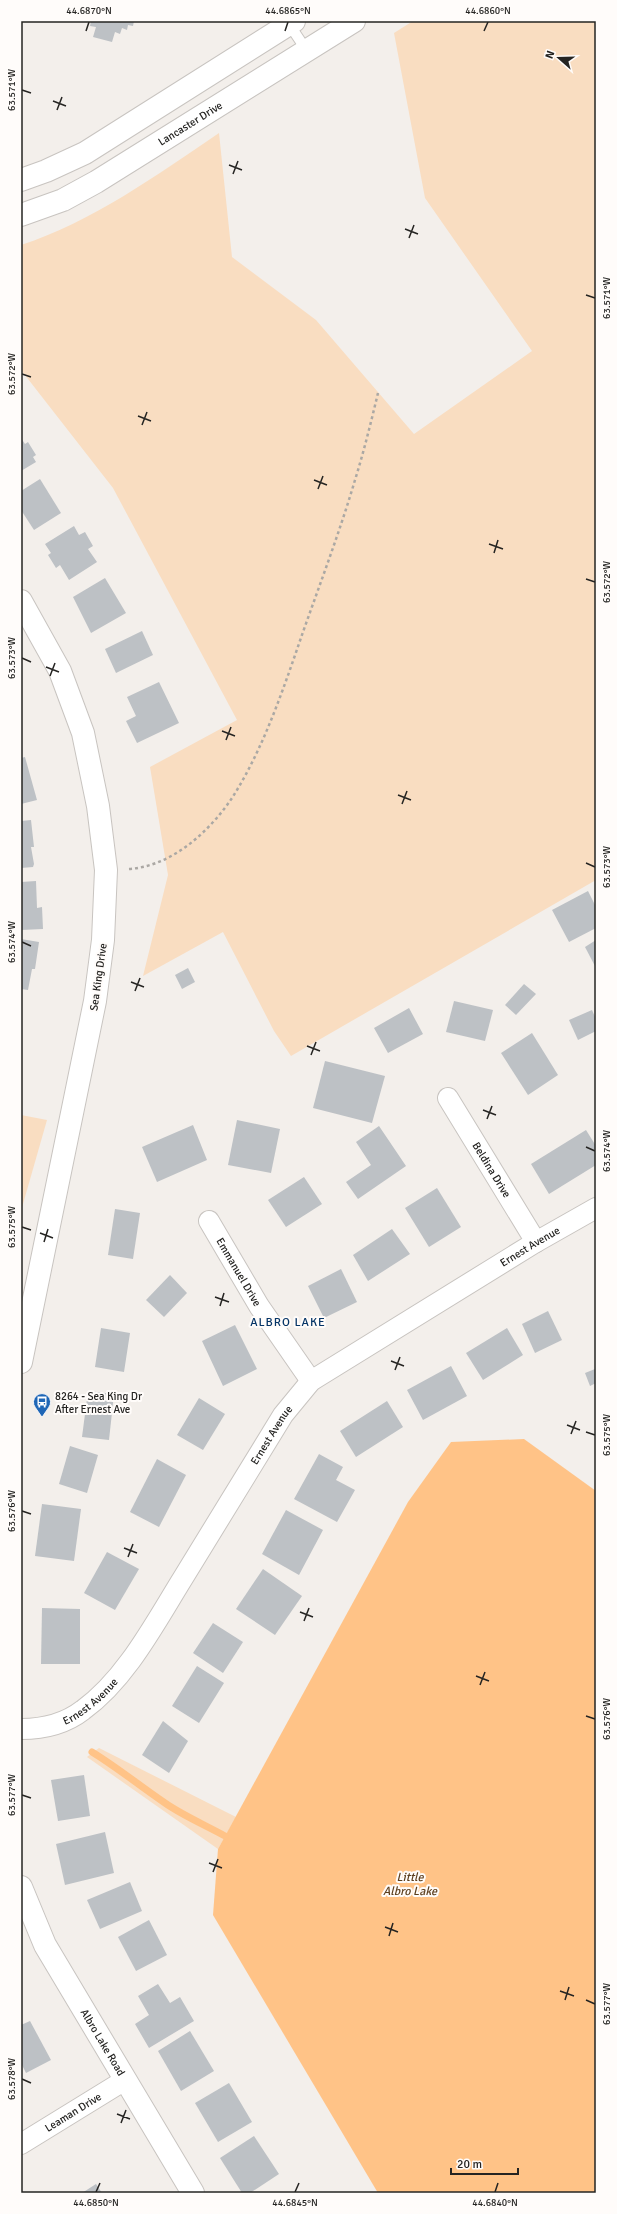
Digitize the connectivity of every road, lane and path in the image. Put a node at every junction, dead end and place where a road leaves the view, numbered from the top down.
1 (354, 21) edge
2 (292, 22) edge
3 (307, 51) junction
4 (21, 180) edge
5 (21, 215) edge
6 (378, 393) dead end
7 (21, 601) edge
8 (106, 870) junction
9 (448, 1098) dead end
10 (596, 1208) edge
11 (210, 1221) dead end
12 (536, 1242) junction
13 (21, 1362) edge
14 (312, 1381) junction
15 (21, 1729) edge
16 (21, 1887) edge
17 (125, 2080) junction
18 (21, 2144) edge
19 (193, 2193) edge

1 - 3 street, Lancaster Drive
2 - 3 lane
2 - 4 street
3 - 5 street, Lancaster Drive
6 - 8 path
7 - 8 street, Sea King Drive
8 - 13 street, Sea King Drive
9 - 12 street, Beldina Drive
10 - 12 street, Ernest Avenue
11 - 14 street, Emmanuel Drive
12 - 14 street, Ernest Avenue
14 - 15 street, Ernest Avenue
16 - 17 street, Albro Lake Road
17 - 18 street, Leaman Drive
17 - 19 street, Albro Lake Road

